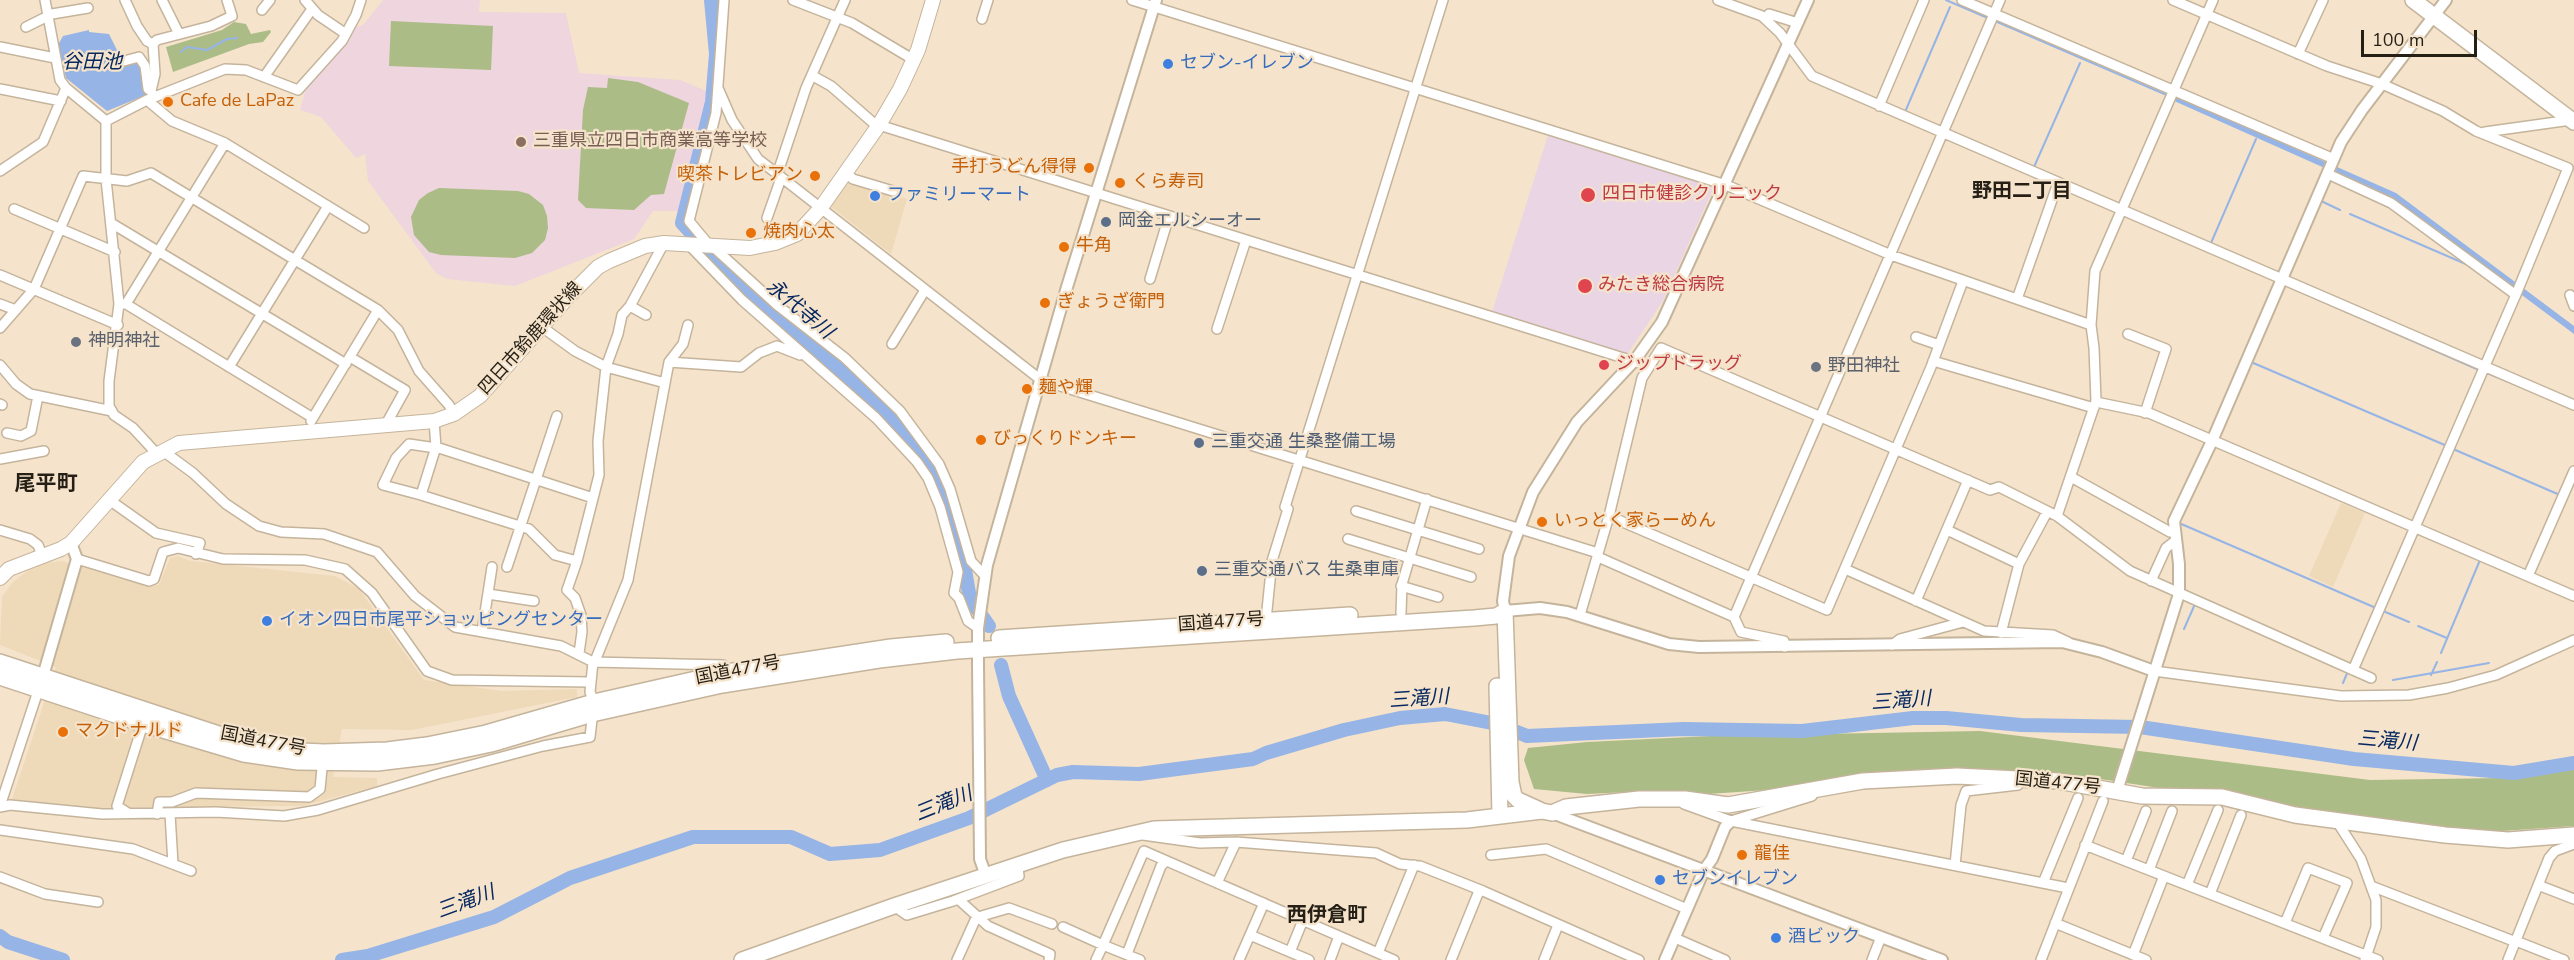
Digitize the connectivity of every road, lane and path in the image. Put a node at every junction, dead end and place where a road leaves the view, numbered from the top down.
1 (45, 0) edge
2 (125, 0) edge
3 (162, 0) edge
4 (227, 0) edge
5 (270, 0) edge
6 (305, 0) edge
7 (361, 0) edge
8 (724, 0) edge
9 (793, 0) edge
10 (844, 0) edge
11 (933, 0) edge
12 (988, 0) edge
13 (1132, 0) edge
14 (1443, 0) edge
15 (1718, 0) edge
16 (1808, 0) edge
17 (1924, 0) edge
18 (1962, 0) edge
19 (2000, 0) edge
20 (2173, 0) edge
21 (2213, 0) edge
22 (2323, 0) edge
23 (2413, 0) edge
24 (2446, 0) edge
25 (808, 3) edge
26 (1155, 3) edge
27 (88, 8) dead end
28 (312, 9) junction
29 (262, 10) dead end
30 (1994, 14) junction
31 (837, 15) junction
32 (2207, 15) junction
33 (48, 16) junction
34 (2434, 16) junction
35 (982, 19) dead end
36 (1765, 19) junction
37 (1798, 23) junction
38 (26, 27) dead end
39 (178, 34) junction
40 (346, 34) junction
41 (153, 44) junction
42 (1789, 44) junction
43 (0, 47) edge
44 (2298, 54) junction
45 (55, 58) junction
46 (914, 60) junction
47 (124, 61) dead end
48 (813, 76) junction
49 (264, 77) junction
50 (2382, 84) junction
51 (66, 88) junction
52 (718, 88) junction
53 (1416, 88) junction
54 (0, 89) edge
55 (2172, 95) junction
56 (151, 96) junction
57 (61, 101) junction
58 (1879, 106) junction
59 (106, 121) junction
60 (2573, 121) edge
61 (876, 125) junction
62 (2483, 133) junction
63 (1943, 134) junction
64 (225, 143) junction
65 (2331, 166) junction
66 (0, 171) edge
67 (846, 172) junction
68 (779, 176) junction
69 (106, 179) junction
70 (2058, 183) junction
71 (1726, 185) junction
72 (893, 191) dead end
73 (1096, 194) junction
74 (191, 197) junction
75 (328, 206) junction
76 (14, 209) dead end
77 (820, 209) junction
78 (2122, 210) junction
79 (1169, 216) junction
80 (767, 218) dead end
81 (111, 223) junction
82 (364, 228) dead end
83 (60, 229) junction
84 (1246, 240) junction
85 (664, 243) junction
86 (701, 244) junction
87 (159, 251) junction
88 (115, 252) junction
89 (1891, 255) junction
90 (294, 259) junction
91 (1358, 274) junction
92 (0, 275) edge
93 (1150, 279) dead end
94 (2282, 279) junction
95 (1964, 281) junction
96 (34, 289) junction
97 (925, 290) junction
98 (2518, 290) junction
99 (2570, 295) dead end
100 (2017, 299) junction
101 (0, 304) edge
102 (123, 304) junction
103 (630, 306) junction
104 (2574, 306) edge
105 (16, 310) junction
106 (378, 310) junction
107 (262, 314) junction
108 (646, 315) dead end
109 (118, 325) junction
110 (688, 325) dead end
111 (2091, 325) junction
112 (542, 327) junction
113 (0, 328) edge
114 (1217, 329) dead end
115 (2128, 334) dead end
116 (1916, 337) dead end
117 (891, 344) dead end
118 (1939, 345) junction
119 (808, 358) junction
120 (348, 360) junction
121 (1635, 360) junction
122 (1933, 361) junction
123 (669, 362) junction
124 (0, 365) edge
125 (1648, 366) junction
126 (2485, 366) junction
127 (229, 367) junction
128 (606, 367) junction
129 (1041, 380) junction
130 (665, 383) junction
131 (38, 396) junction
132 (2095, 405) junction
133 (2574, 405) edge
134 (112, 411) junction
135 (2145, 413) junction
136 (454, 414) junction
137 (557, 416) dead end
138 (1821, 417) junction
139 (313, 418) junction
140 (435, 421) junction
141 (385, 426) junction
142 (305, 432) junction
143 (7, 433) dead end
144 (2212, 441) junction
145 (436, 448) junction
146 (1896, 448) junction
147 (44, 451) dead end
148 (160, 452) junction
149 (0, 459) edge
150 (1300, 461) junction
151 (2574, 471) edge
152 (2071, 477) junction
153 (536, 480) junction
154 (1968, 480) junction
155 (421, 495) junction
156 (593, 498) junction
157 (108, 499) junction
158 (1427, 499) junction
159 (1356, 511) dead end
160 (2047, 512) junction
161 (1609, 516) junction
162 (2057, 516) junction
163 (522, 527) junction
164 (1518, 528) junction
165 (2415, 528) junction
166 (0, 530) edge
167 (1418, 530) junction
168 (1947, 530) junction
169 (2175, 536) junction
170 (1348, 539) dead end
171 (71, 543) junction
172 (1479, 549) dead end
173 (196, 554) junction
174 (42, 555) junction
175 (1598, 555) junction
176 (1409, 558) junction
177 (77, 559) junction
178 (577, 561) junction
179 (2019, 564) junction
180 (492, 567) dead end
181 (507, 567) dead end
182 (1845, 569) junction
183 (985, 576) junction
184 (2528, 576) junction
185 (1471, 577) dead end
186 (1752, 577) junction
187 (0, 578) edge
188 (2151, 581) junction
189 (1401, 586) junction
190 (488, 594) junction
191 (2179, 594) junction
192 (2574, 596) edge
193 (1438, 597) dead end
194 (1916, 601) junction
195 (534, 602) dead end
196 (1500, 609) junction
197 (1401, 613) junction
198 (1580, 615) junction
199 (1734, 617) junction
200 (1266, 620) junction
201 (1963, 622) junction
202 (1355, 625) junction
203 (482, 632) junction
204 (2001, 633) junction
205 (2574, 640) edge
206 (978, 641) junction
207 (1501, 643) junction
208 (2072, 644) junction
209 (1892, 645) junction
210 (1785, 647) junction
211 (579, 653) junction
212 (594, 661) junction
213 (0, 662) edge
214 (2353, 669) junction
215 (727, 672) junction
216 (2152, 676) junction
217 (0, 677) edge
218 (2370, 678) dead end
219 (41, 682) junction
220 (590, 682) junction
221 (593, 708) junction
222 (143, 724) junction
223 (323, 758) junction
224 (2028, 780) junction
225 (1863, 781) junction
226 (2118, 787) junction
227 (2078, 798) dead end
228 (1670, 799) junction
229 (2103, 801) dead end
230 (0, 807) edge
231 (1541, 810) junction
232 (2218, 810) dead end
233 (1500, 811) junction
234 (2146, 811) dead end
235 (2172, 811) dead end
236 (128, 813) junction
237 (157, 814) junction
238 (170, 814) junction
239 (2241, 815) dead end
240 (2336, 820) junction
241 (1731, 821) junction
242 (0, 830) edge
243 (1135, 832) junction
244 (2574, 835) edge
245 (1236, 842) junction
246 (2574, 844) edge
247 (2085, 845) junction
248 (1491, 855) dead end
249 (1166, 861) junction
250 (2126, 861) junction
251 (172, 864) junction
252 (1414, 865) junction
253 (1955, 865) junction
254 (1018, 867) junction
255 (1704, 870) junction
256 (2149, 870) junction
257 (191, 871) dead end
258 (986, 876) junction
259 (2164, 876) junction
260 (0, 877) edge
261 (1218, 883) junction
262 (2043, 884) junction
263 (2187, 885) junction
264 (2538, 885) junction
265 (2372, 886) junction
266 (2068, 888) junction
267 (1479, 891) junction
268 (2210, 894) junction
269 (958, 899) junction
270 (2574, 899) edge
271 (98, 902) dead end
272 (1264, 903) junction
273 (894, 906) junction
274 (1687, 909) junction
275 (976, 918) junction
276 (1303, 920) junction
277 (2055, 923) junction
278 (2285, 923) junction
279 (1052, 924) dead end
280 (1558, 925) junction
281 (1063, 927) dead end
282 (1250, 935) junction
283 (1339, 936) junction
284 (1881, 937) junction
285 (1675, 938) junction
286 (2323, 938) junction
287 (2516, 942) junction
288 (1103, 945) junction
289 (1290, 952) junction
290 (1126, 954) junction
291 (2133, 955) junction
292 (1378, 956) edge
293 (2366, 958) edge
294 (742, 960) edge
295 (957, 960) edge
296 (1049, 960) edge
297 (1096, 960) edge
298 (1140, 960) edge
299 (1239, 960) edge
300 (1309, 960) edge
301 (1330, 960) edge
302 (1395, 960) edge
303 (1451, 960) edge
304 (1544, 960) edge
305 (1639, 960) edge
306 (1665, 960) edge
307 (1725, 960) edge
308 (1872, 960) edge
309 (1942, 960) edge
310 (2041, 960) edge
311 (2146, 960) edge
312 (2378, 960) edge
313 (2508, 960) edge
314 (2564, 960) edge

1 - 33 street
2 - 41 street
3 - 39 street
4 - 39 street
5 - 29 street
6 - 28 street
7 - 40 street
8 - 52 street
9 - 25 street
10 - 31 street
11 - 46 main road, 四日市鈴鹿環状線
12 - 35 street
13 - 26 street
14 - 53 street
15 - 36 street
16 - 37 street
17 - 58 street
18 - 30 street
19 - 30 street
20 - 32 street
21 - 32 street
22 - 44 street
23 - 34 highway
24 - 34 street
25 - 31 street
26 - 53 street
26 - 73 street
27 - 33 street
28 - 40 street
28 - 49 street
30 - 55 street
30 - 63 street
31 - 46 street
31 - 48 street
32 - 44 street
32 - 55 street
33 - 38 street
33 - 45 street
34 - 50 street
34 - 60 highway
36 - 37 street
36 - 42 street
37 - 42 street
39 - 41 street
40 - 49 street
41 - 56 street
42 - 58 street
42 - 71 street
43 - 45 street
44 - 50 street
45 - 51 street
46 - 61 main road, 四日市鈴鹿環状線
47 - 56 street
48 - 61 street
48 - 68 street
49 - 56 street
50 - 62 street
50 - 65 street
51 - 57 street
51 - 59 street
52 - 68 street
52 - 86 street
53 - 71 street
53 - 91 street
54 - 57 street
55 - 65 street
55 - 78 street
56 - 59 street
56 - 64 street
57 - 66 street
58 - 63 street
59 - 69 street
60 - 62 street
61 - 67 main road, 四日市鈴鹿環状線
61 - 73 street
62 - 98 street
63 - 70 street
63 - 89 street
64 - 74 street
64 - 75 street
65 - 94 street
65 - 98 street
67 - 72 street
67 - 77 main road, 四日市鈴鹿環状線
68 - 77 street
68 - 80 street
69 - 74 street
69 - 81 street
69 - 83 street
70 - 78 street
70 - 100 street
71 - 89 street
71 - 121 street
73 - 79 street
73 - 129 street
74 - 87 street
74 - 90 street
75 - 82 street
75 - 90 street
76 - 83 street
77 - 86 main road, 四日市鈴鹿環状線
77 - 97 street
78 - 94 street
78 - 111 street
79 - 84 street
79 - 93 street
81 - 87 street
81 - 88 street
83 - 88 street
83 - 96 street
84 - 91 street
84 - 114 street
85 - 86 main road, 四日市鈴鹿環状線
85 - 103 street
85 - 112 main road, 四日市鈴鹿環状線
86 - 119 street
86 - 183 street
87 - 102 street
87 - 107 street
88 - 102 street
89 - 95 street
89 - 138 street
90 - 106 street
90 - 107 street
91 - 121 street
91 - 150 street
92 - 96 street
94 - 126 street
94 - 144 street
95 - 100 street
95 - 118 street
96 - 105 street
96 - 109 street
97 - 117 street
97 - 129 street
98 - 126 street
99 - 104 street
100 - 111 street
101 - 105 street
102 - 109 street
102 - 127 street
103 - 108 street
103 - 128 street
105 - 113 street
106 - 120 street
106 - 136 street
107 - 120 street
107 - 127 street
109 - 134 street
110 - 123 street
111 - 132 street
112 - 128 street
112 - 136 main road, 四日市鈴鹿環状線
115 - 135 street
116 - 118 street
118 - 122 street
119 - 123 street
119 - 206 street
120 - 139 street
120 - 141 street
121 - 125 street
121 - 164 street
122 - 132 street
122 - 146 street
123 - 130 street
124 - 131 street
125 - 138 street
125 - 161 street
126 - 133 street
126 - 165 street
127 - 139 street
128 - 130 street
128 - 156 street
129 - 150 street
129 - 183 street
130 - 212 street
131 - 134 street
131 - 143 street
132 - 135 street
132 - 152 street
134 - 148 street
135 - 144 street
136 - 140 main road, 四日市鈴鹿環状線
137 - 153 street
138 - 146 street
138 - 186 street
139 - 142 street
140 - 141 main road, 四日市鈴鹿環状線
140 - 145 street
141 - 142 main road, 四日市鈴鹿環状線
142 - 148 main road, 四日市鈴鹿環状線
144 - 165 street
144 - 169 street
145 - 153 street
145 - 155 street
145 - 155 street
146 - 154 street
146 - 182 street
147 - 149 street
148 - 157 main road, 四日市鈴鹿環状線
148 - 203 street
150 - 158 street
150 - 200 street
151 - 184 street
152 - 162 street
152 - 169 street
153 - 156 street
153 - 163 street
154 - 160 street
154 - 168 street
155 - 163 street
156 - 178 street
157 - 171 main road, 四日市鈴鹿環状線
157 - 173 street
158 - 164 street
158 - 167 street
159 - 167 street
160 - 162 street
160 - 179 street
161 - 175 street
161 - 186 street
162 - 188 street
163 - 178 street
163 - 181 street
164 - 175 street
164 - 196 street
165 - 184 street
165 - 214 street
166 - 174 street
167 - 172 street
167 - 176 street
168 - 179 street
168 - 194 street
169 - 188 street
169 - 191 street
170 - 176 street
171 - 174 main road, 四日市鈴鹿環状線
171 - 177 street
173 - 177 street
173 - 220 street
174 - 187 main road, 四日市鈴鹿環状線
175 - 198 street
175 - 199 street
176 - 185 street
176 - 189 street
177 - 219 street
178 - 211 street
179 - 204 street
180 - 190 street
182 - 186 street
182 - 194 street
183 - 206 street
184 - 192 street
186 - 199 street
188 - 191 street
189 - 193 street
189 - 197 street
190 - 195 street
190 - 203 street
191 - 214 street
191 - 216 street
194 - 201 street
196 - 197 highway, 国道477号
196 - 198 street
196 - 202 highway, 国道477号
196 - 207 highway
197 - 200 highway, 国道477号
198 - 210 street
199 - 210 street
200 - 202 highway
200 - 206 highway, 国道477号
201 - 204 street
201 - 209 street
202 - 206 highway, 国道477号
203 - 211 street
204 - 208 street
205 - 216 street
206 - 215 highway, 国道477号
206 - 221 highway, 国道477号
206 - 258 street
207 - 231 highway
207 - 233 highway
208 - 209 street
208 - 216 street
209 - 210 street
211 - 212 street
212 - 215 street
212 - 220 street
213 - 219 highway, 国道477号
214 - 218 street
215 - 221 highway, 国道477号
216 - 226 street
217 - 219 highway, 国道477号
219 - 222 highway, 国道477号
219 - 223 highway, 国道477号
219 - 230 street
220 - 221 street
221 - 223 highway, 国道477号
221 - 238 street
222 - 223 highway, 国道477号
222 - 236 street
223 - 237 street
224 - 225 highway, 国道477号
224 - 226 highway, 国道477号
224 - 253 street
225 - 228 highway, 国道477号
225 - 241 street
226 - 240 highway, 国道477号
227 - 262 street
228 - 231 highway, 国道477号
228 - 241 street
229 - 247 street
230 - 236 street
231 - 233 highway, 国道477号
231 - 255 street
232 - 263 street
233 - 243 highway, 国道477号
234 - 250 street
235 - 256 street
236 - 237 street
237 - 238 street
238 - 251 street
239 - 268 street
240 - 244 highway, 国道477号
240 - 265 street
241 - 253 street
241 - 255 street
242 - 251 street
243 - 245 street
243 - 254 highway, 国道477号
245 - 252 street
245 - 261 street
246 - 264 street
247 - 250 street
247 - 266 street
248 - 274 street
249 - 261 street
249 - 288 street
249 - 290 street
250 - 256 street
251 - 257 street
252 - 267 street
252 - 292 street
253 - 262 street
254 - 258 highway, 国道477号
254 - 269 street
255 - 274 street
255 - 284 street
256 - 259 street
258 - 273 highway, 国道477号
259 - 263 street
259 - 291 street
260 - 271 street
261 - 272 street
262 - 266 street
263 - 268 street
264 - 270 street
264 - 287 street
265 - 287 street
265 - 293 street
266 - 277 street
267 - 280 street
267 - 303 street
268 - 278 street
269 - 273 street
269 - 275 street
272 - 276 street
272 - 282 street
273 - 294 highway, 国道477号
274 - 285 street
275 - 279 street
275 - 295 street
275 - 296 street
276 - 283 street
276 - 289 street
277 - 291 street
277 - 310 street
278 - 286 street
278 - 286 street
280 - 304 street
280 - 305 street
281 - 288 street
282 - 289 street
282 - 299 street
283 - 292 street
283 - 301 street
284 - 308 street
284 - 309 street
285 - 306 street
285 - 307 street
286 - 293 street
287 - 313 street
287 - 314 street
288 - 290 street
288 - 297 street
289 - 300 street
290 - 298 street
291 - 311 street
292 - 302 street
293 - 312 street

